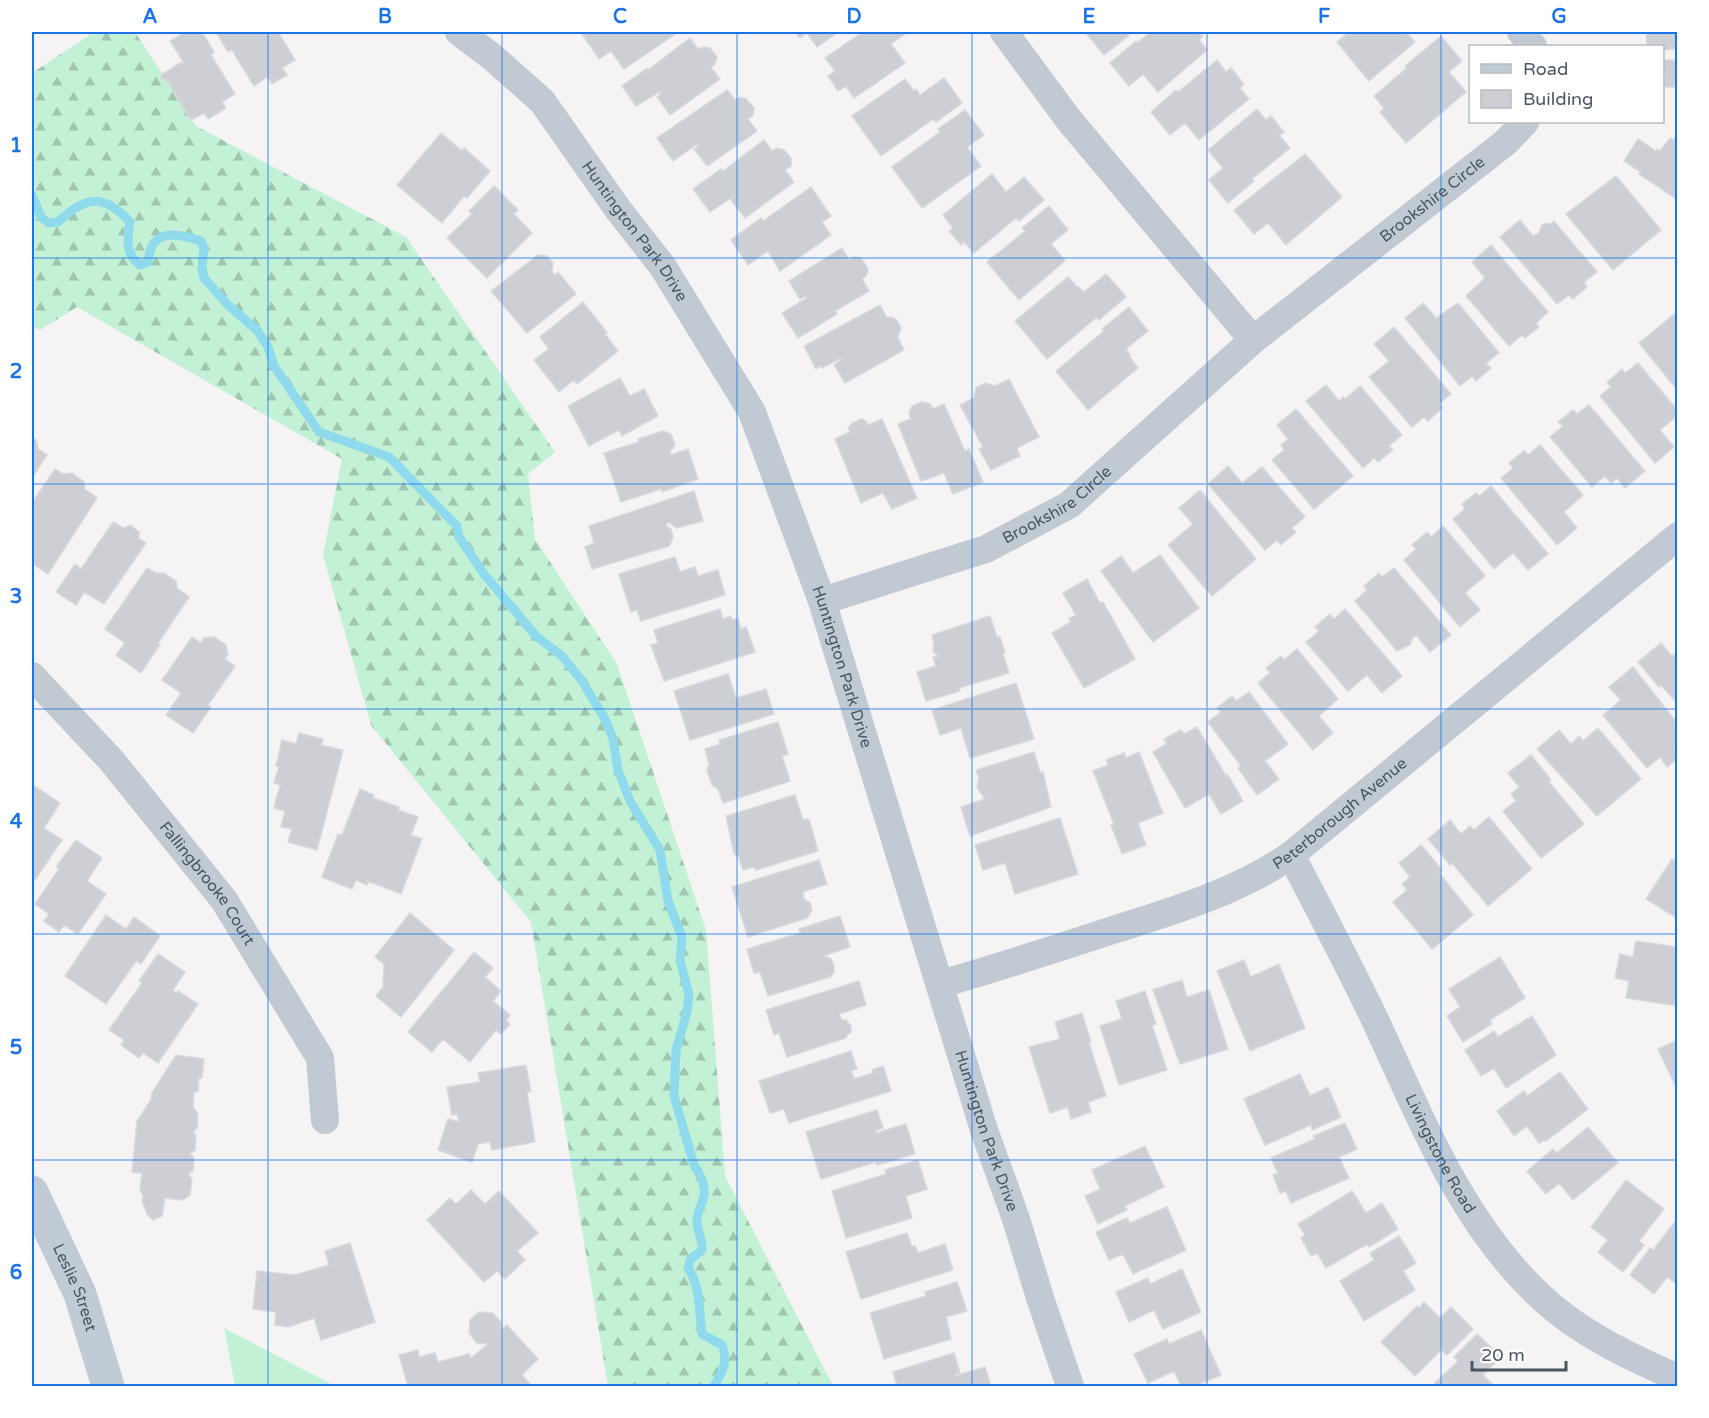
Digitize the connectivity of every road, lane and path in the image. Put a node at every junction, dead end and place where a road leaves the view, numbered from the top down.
1 (459, 32) edge
2 (1004, 32) edge
3 (1521, 32) edge
4 (1532, 45) edge
5 (1524, 123) edge
6 (1253, 340) junction
7 (1677, 536) edge
8 (822, 601) junction
9 (32, 676) edge
10 (1292, 855) junction
11 (941, 984) junction
12 (325, 1119) dead end
13 (32, 1192) edge
14 (1677, 1378) edge
15 (108, 1386) edge
16 (1070, 1386) edge

1 - 8 street, Huntington Park Drive
2 - 6 street
3 - 4 street
5 - 6 street, Brookshire Circle
6 - 8 street, Brookshire Circle
7 - 10 street, Peterborough Avenue
8 - 11 street, Huntington Park Drive
9 - 12 street, Fallingbrooke Court
10 - 11 street, Peterborough Avenue
10 - 14 street, Livingstone Road
11 - 16 street, Huntington Park Drive
13 - 15 main road, Leslie Street

